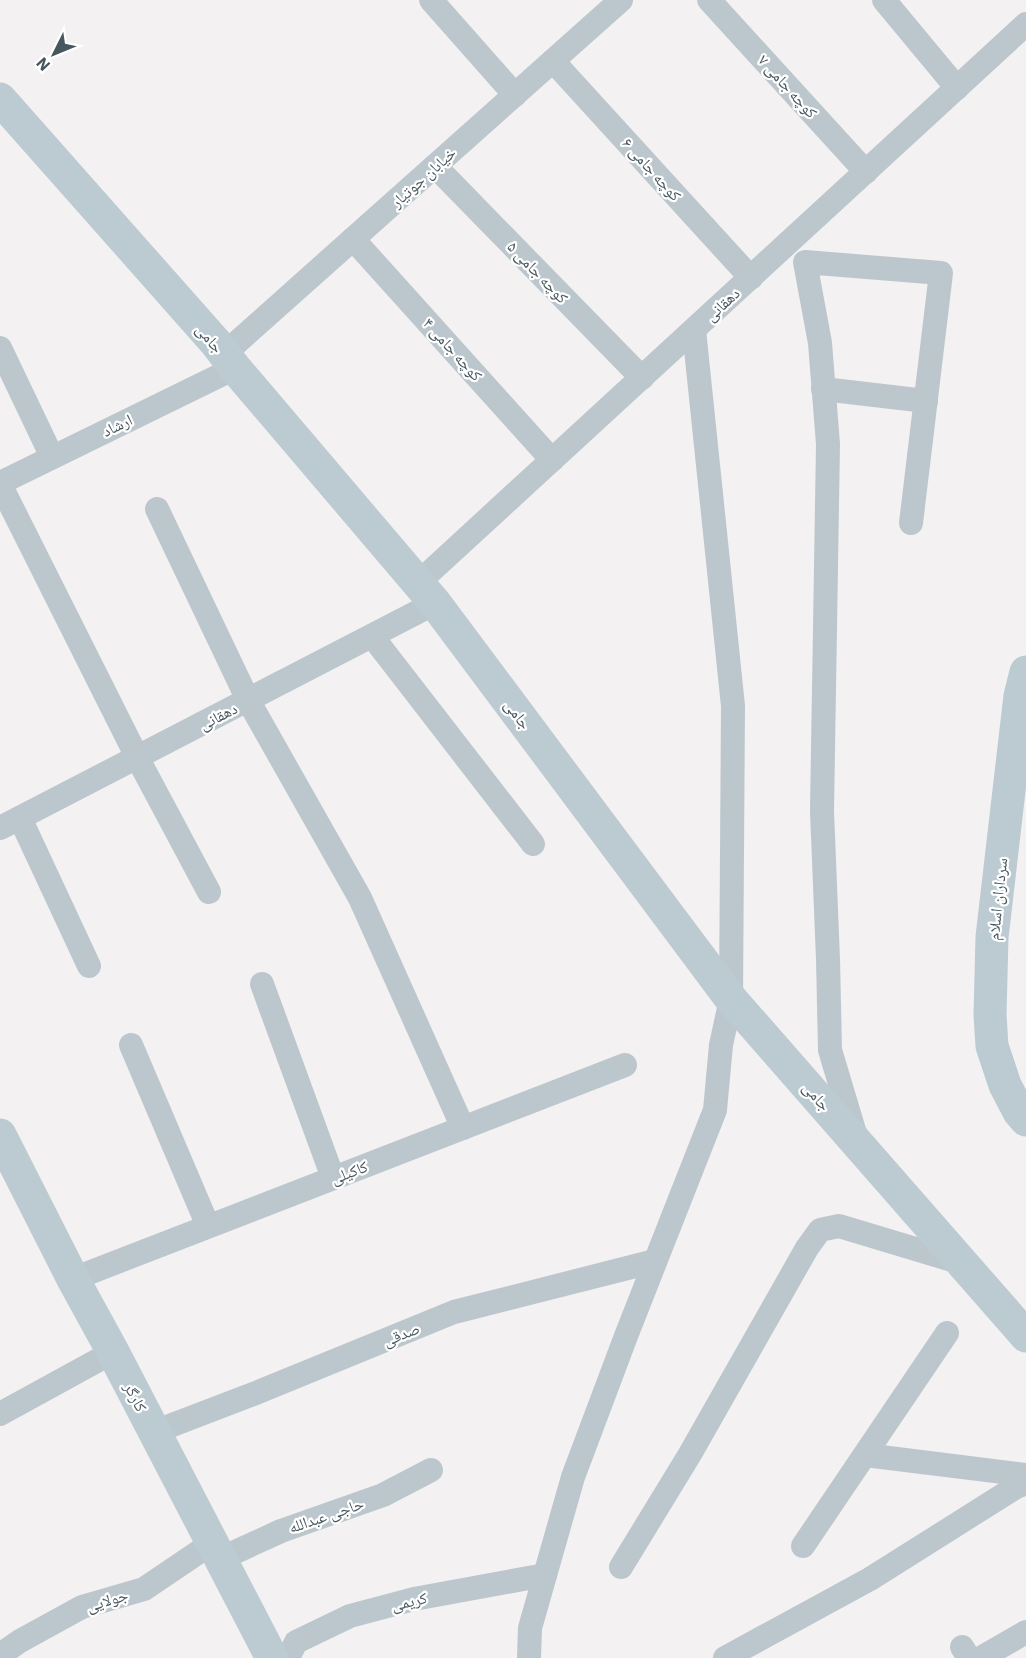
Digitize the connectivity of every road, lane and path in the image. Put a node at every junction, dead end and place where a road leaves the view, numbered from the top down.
1 (431, 0) edge
2 (621, 0) edge
3 (710, 0) edge
4 (884, 0) edge
5 (1026, 24) edge
6 (553, 61) junction
7 (957, 88) junction
8 (515, 95) junction
9 (0, 99) edge
10 (435, 166) junction
11 (866, 172) junction
12 (794, 237) junction
13 (353, 239) junction
14 (805, 262) junction
15 (751, 278) junction
16 (694, 330) junction
17 (0, 348) edge
18 (229, 361) junction
19 (642, 378) junction
20 (824, 389) junction
21 (926, 401) junction
22 (52, 457) junction
23 (552, 460) junction
24 (0, 483) edge
25 (157, 508) dead end
26 (910, 523) dead end
27 (427, 593) junction
28 (372, 636) junction
29 (1026, 672) edge
30 (248, 700) junction
31 (137, 758) junction
32 (10, 823) edge
33 (533, 844) dead end
34 (208, 892) dead end
35 (89, 966) dead end
36 (262, 984) dead end
37 (732, 999) junction
38 (131, 1045) dead end
39 (625, 1065) dead end
40 (1026, 1120) edge
41 (463, 1128) junction
42 (858, 1143) junction
43 (3, 1148) edge
44 (333, 1178) junction
45 (208, 1226) junction
46 (655, 1261) junction
47 (962, 1263) junction
48 (73, 1279) junction
49 (946, 1333) dead end
50 (1026, 1336) edge
51 (113, 1352) junction
52 (0, 1414) edge
53 (154, 1432) junction
54 (865, 1455) junction
55 (431, 1470) dead end
56 (1026, 1475) edge
57 (1026, 1483) edge
58 (803, 1546) dead end
59 (216, 1551) junction
60 (621, 1567) dead end
61 (545, 1575) junction
62 (1026, 1632) edge
63 (971, 1654) edge
64 (0, 1655) edge
65 (271, 1658) edge
66 (288, 1658) edge
67 (529, 1658) edge
68 (725, 1658) edge

1 - 8 street
2 - 6 street, خیابان جوتیار
3 - 11 street, کوچه جامی ۷
4 - 7 street
5 - 7 street, دهقانی
6 - 8 street, خیابان جوتیار
6 - 15 street, کوچه جامی ۶
7 - 11 street, دهقانی
8 - 10 street, خیابان جوتیار
9 - 18 street, جامی
10 - 13 street, خیابان جوتیار
10 - 19 street, کوچه جامی ۵
11 - 12 street, دهقانی
12 - 14 street
12 - 15 street, دهقانی
13 - 18 street, خیابان جوتیار
13 - 23 street, کوچه جامی ۴
14 - 20 street
14 - 21 street
15 - 16 street, دهقانی
16 - 19 street, دهقانی
16 - 37 street
17 - 22 street
18 - 22 street, ارشاد
18 - 27 street, جامی
19 - 23 street, دهقانی
20 - 21 street
20 - 42 street
21 - 26 street
22 - 24 street, ارشاد
23 - 27 street, دهقانی
24 - 31 street
25 - 30 street
27 - 28 street, دهقانی
27 - 37 street, جامی
28 - 30 street, دهقانی
28 - 33 street
29 - 40 street, سرداران اسلام
30 - 31 street, دهقانی
30 - 41 street
31 - 32 street, دهقانی
31 - 34 street
32 - 35 street
36 - 44 street
37 - 42 street, جامی
37 - 46 street
38 - 45 street
39 - 41 street, کاکیلی
41 - 44 street, کاکیلی
42 - 47 street, جامی
43 - 48 street, کارگر
44 - 45 street, کاکیلی
45 - 48 street, کاکیلی
46 - 53 street, صدقی
46 - 61 street
47 - 50 street, جامی
47 - 60 street
48 - 51 street, کارگر
49 - 54 street
51 - 52 street
51 - 53 street, کارگر
53 - 59 street, کارگر
54 - 56 street
54 - 58 street
55 - 59 street, حاجی عبدالله
57 - 68 street
59 - 64 street, جولایی
59 - 65 street, کارگر
61 - 66 street, کریمی
61 - 67 street
62 - 63 street

